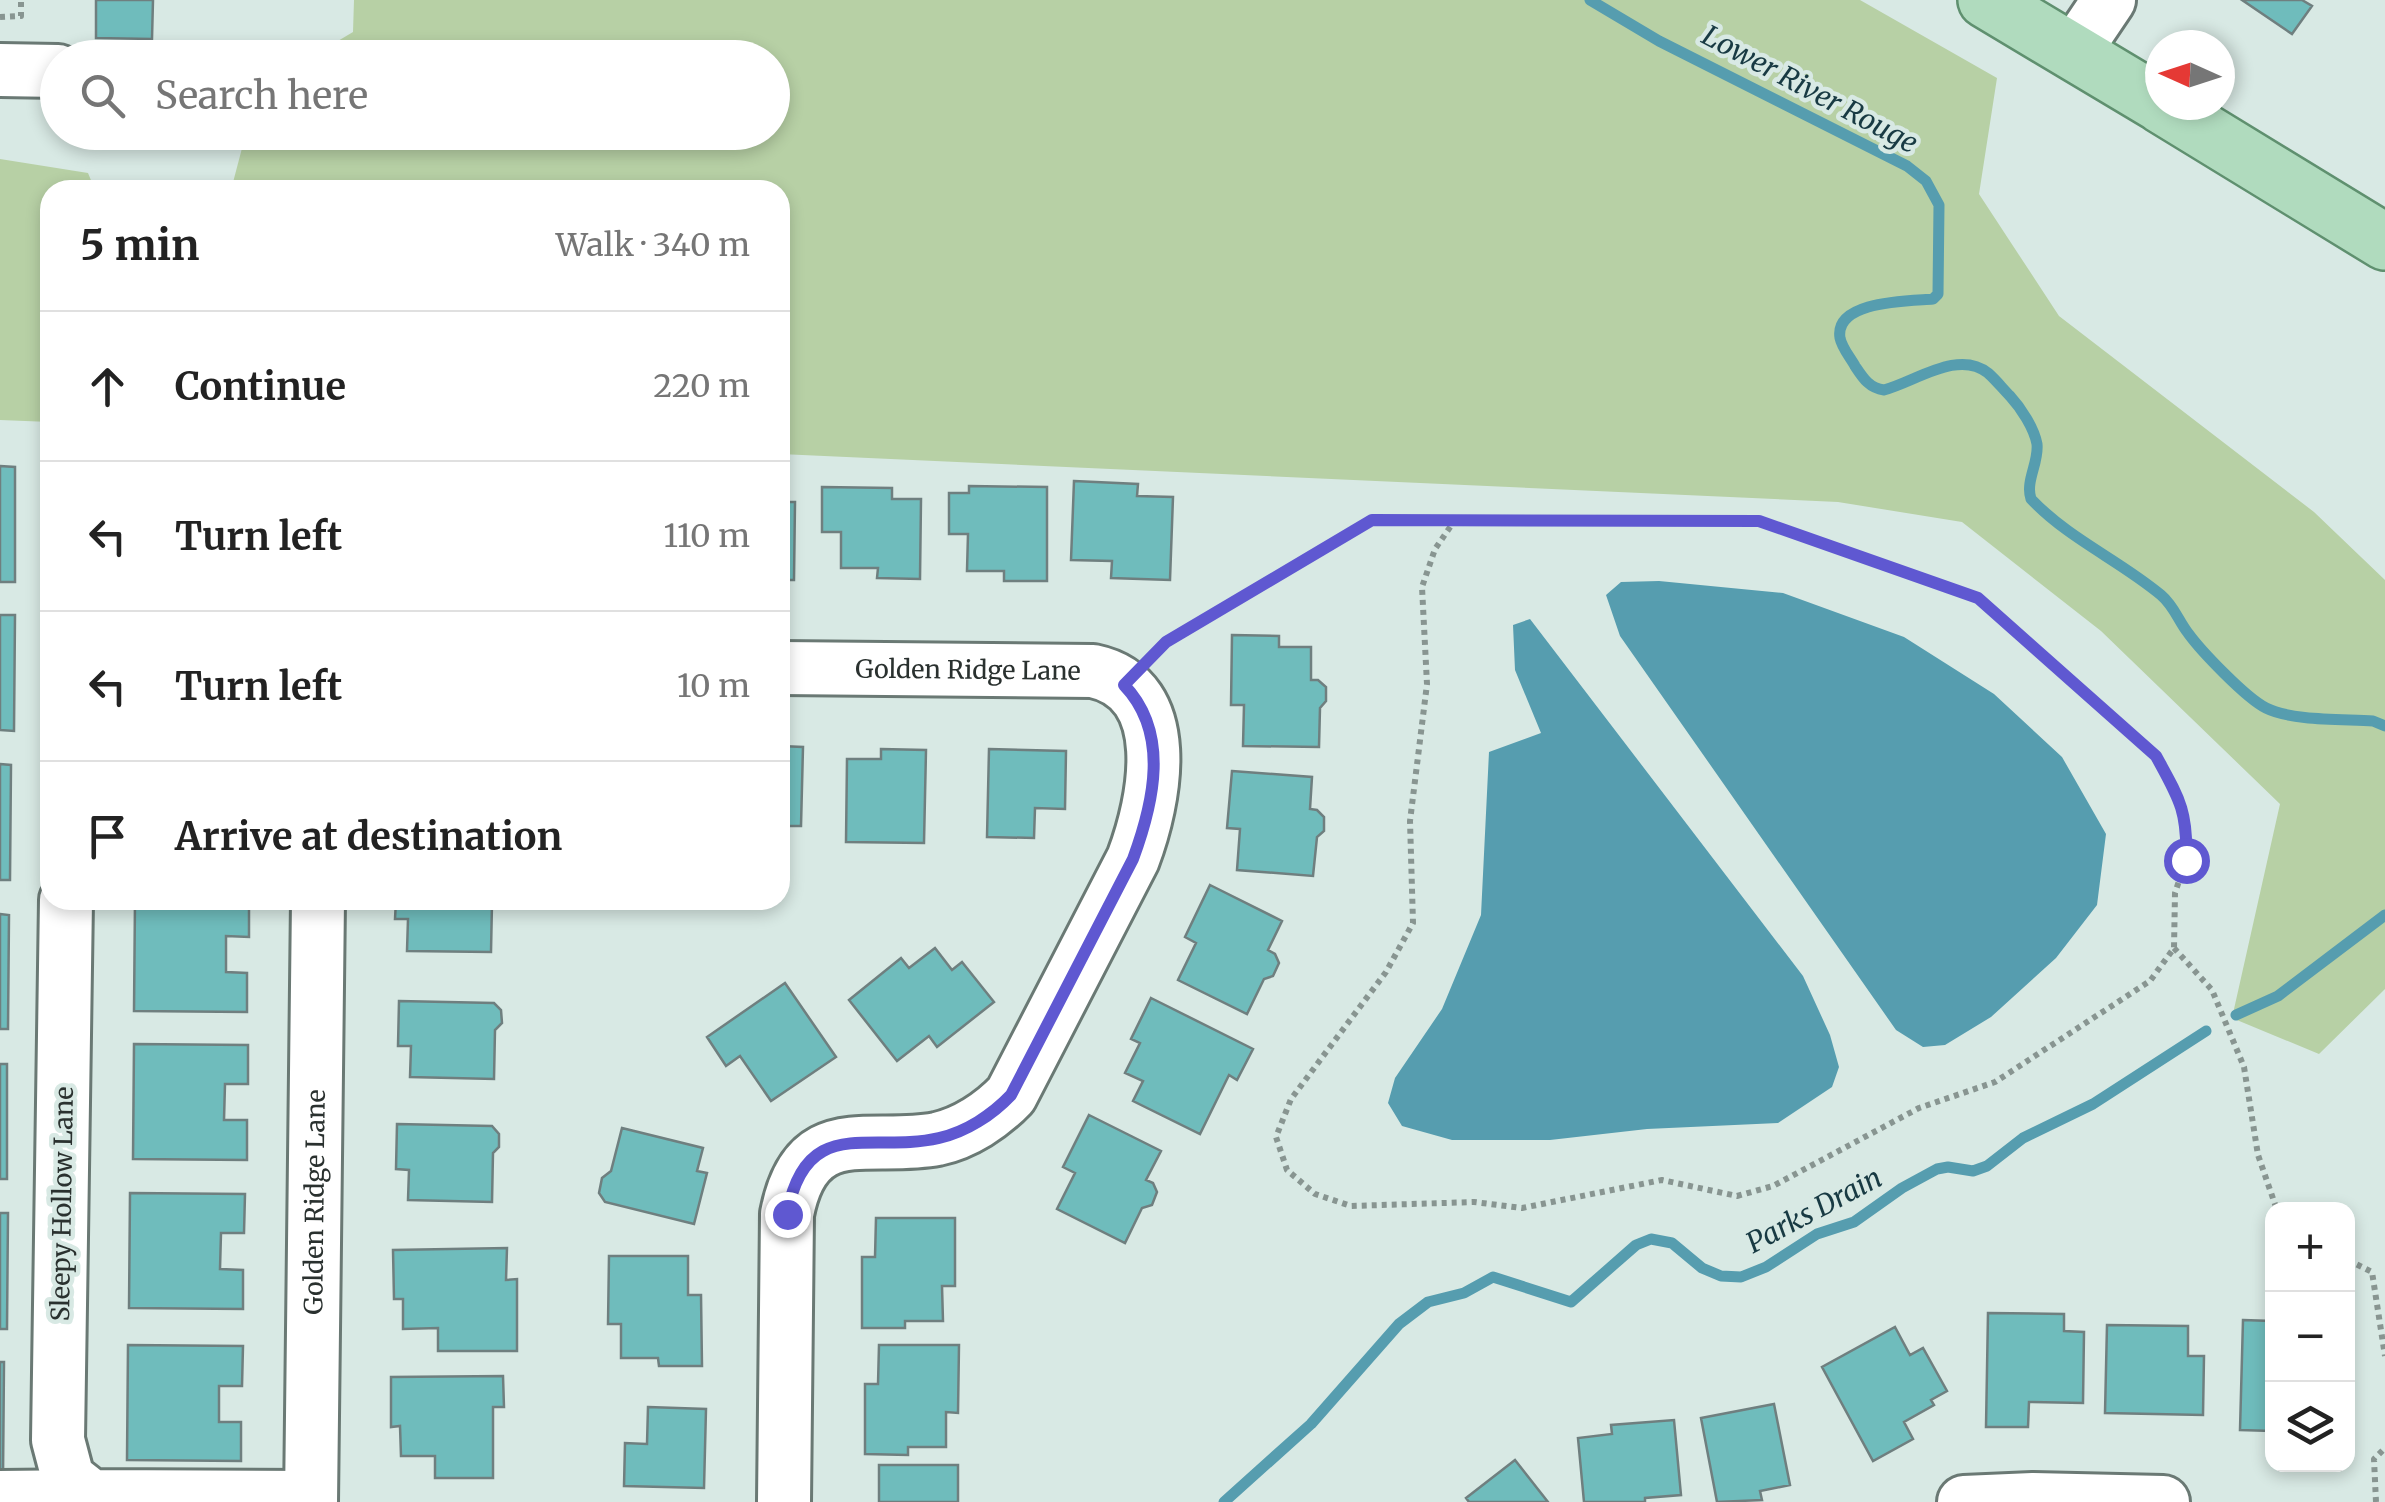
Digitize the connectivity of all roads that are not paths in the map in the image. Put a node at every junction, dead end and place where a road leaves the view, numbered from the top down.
1 (1986, 0) edge
2 (2110, 0) edge
3 (2074, 52) junction
4 (0, 70) edge
5 (40, 70) edge
6 (2145, 96) edge
7 (2185, 120) edge
8 (2385, 242) edge
9 (790, 668) edge
10 (66, 910) edge
11 (318, 910) edge
12 (91, 1496) junction
13 (0, 1497) edge
14 (311, 1500) edge
15 (784, 1502) edge
16 (1964, 1502) edge
17 (2163, 1502) edge

1 - 3 main road
2 - 3 street
3 - 6 main road
4 - 5 street
7 - 8 main road
9 - 15 street, Golden Ridge Lane
10 - 12 street, Sleepy Hollow Lane
11 - 14 street, Golden Ridge Lane
12 - 13 street
12 - 14 street
16 - 17 street

